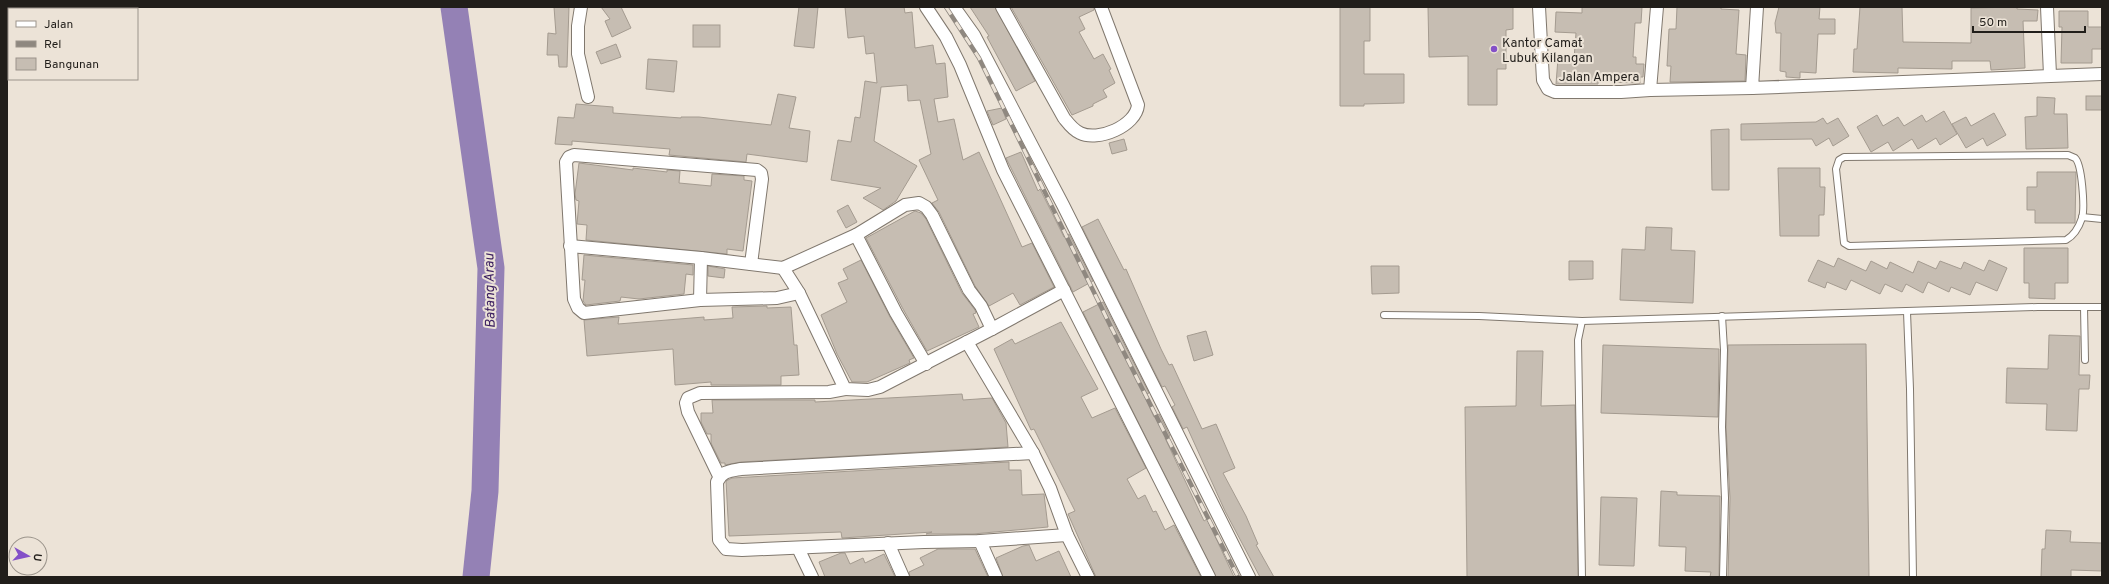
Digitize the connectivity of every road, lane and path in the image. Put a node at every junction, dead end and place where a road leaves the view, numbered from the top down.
1 (581, 7) edge
2 (926, 7) edge
3 (954, 7) edge
4 (1002, 7) edge
5 (1101, 7) edge
6 (1539, 7) edge
7 (1657, 7) edge
8 (1757, 7) edge
9 (2047, 7) edge
10 (2102, 74) edge
11 (2050, 75) junction
12 (1752, 88) junction
13 (1650, 90) junction
14 (588, 97) dead end
15 (2082, 217) junction
16 (2102, 218) edge
17 (856, 235) junction
18 (570, 246) junction
19 (701, 258) junction
20 (751, 264) junction
21 (783, 268) junction
22 (1064, 290) junction
23 (799, 293) junction
24 (700, 300) junction
25 (2084, 307) junction
26 (2102, 307) edge
27 (1907, 312) junction
28 (1384, 315) dead end
29 (1722, 316) junction
30 (1582, 321) junction
31 (992, 329) junction
32 (967, 342) junction
33 (2085, 360) dead end
34 (926, 364) junction
35 (845, 389) junction
36 (1033, 453) junction
37 (720, 476) junction
38 (1068, 535) junction
39 (980, 542) junction
40 (888, 543) junction
41 (798, 548) junction
42 (812, 577) edge
43 (903, 577) edge
44 (996, 577) edge
45 (1088, 577) edge
46 (1210, 577) edge
47 (1249, 577) edge
48 (1582, 577) edge
49 (1723, 577) edge
50 (1913, 577) edge

1 - 14 street
2 - 22 street
3 - 47 street
4 - 5 street
6 - 13 street, Jalan Ampera
7 - 13 street, Jalan Ampera
8 - 12 street
9 - 11 street
10 - 11 street
11 - 12 street
12 - 13 street
15 - 15 lane
15 - 16 lane
17 - 21 street
17 - 31 street
17 - 34 street
18 - 19 street
18 - 20 street
18 - 24 street
19 - 20 street
19 - 24 street
20 - 21 street
21 - 23 street
22 - 31 street
22 - 46 street
23 - 24 street
23 - 35 street
25 - 26 lane
25 - 27 lane
25 - 33 lane
27 - 29 lane
27 - 50 lane
28 - 30 lane
29 - 30 lane
29 - 49 lane
30 - 48 lane
31 - 32 street
32 - 34 street
32 - 36 street
34 - 35 street
35 - 37 street
36 - 37 street
36 - 38 street
37 - 41 street
38 - 39 street
38 - 45 street
39 - 40 street
39 - 44 street
40 - 41 street
40 - 43 street
41 - 42 street

